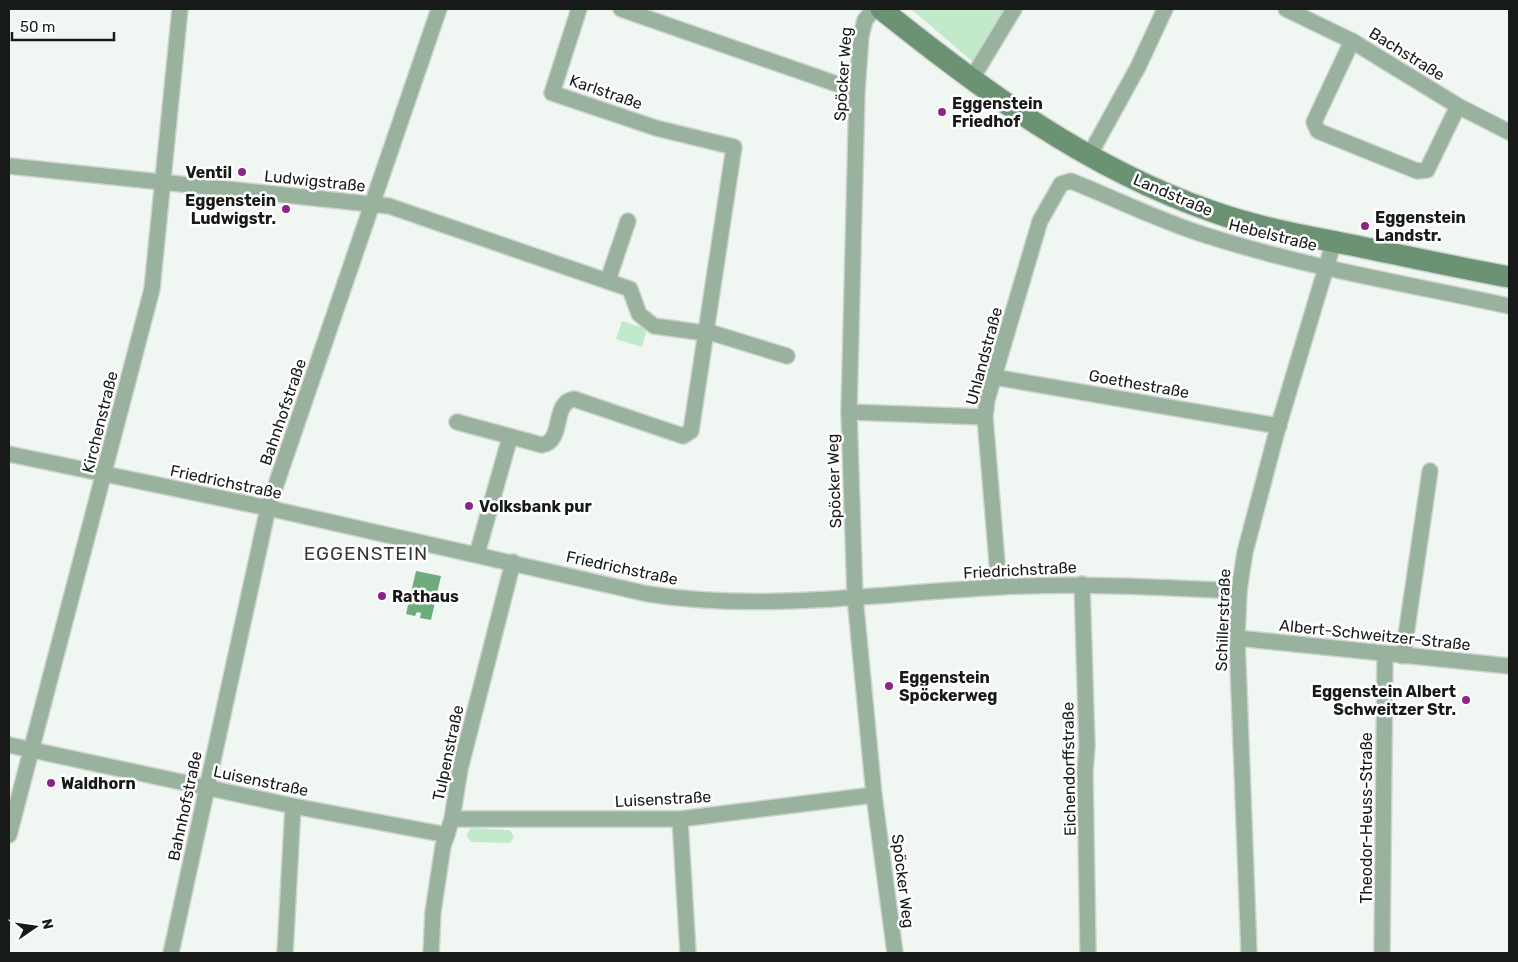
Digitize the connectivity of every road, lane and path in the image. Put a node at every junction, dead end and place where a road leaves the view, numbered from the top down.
1 (180, 9) edge
2 (439, 9) edge
3 (579, 9) edge
4 (621, 9) edge
5 (874, 9) edge
6 (881, 9) edge
7 (1014, 9) edge
8 (1164, 9) edge
9 (1286, 9) edge
10 (1352, 41) junction
11 (971, 80) junction
12 (857, 92) junction
13 (1458, 106) junction
14 (1509, 132) edge
15 (1089, 156) junction
16 (9, 166) edge
17 (1071, 181) joint
18 (161, 183) junction
19 (372, 204) junction
20 (628, 221) dead end
21 (1334, 242) junction
22 (1327, 267) junction
23 (1509, 276) edge
24 (608, 280) junction
25 (1509, 306) edge
26 (706, 332) junction
27 (787, 356) dead end
28 (994, 378) junction
29 (849, 412) junction
30 (985, 417) junction
31 (457, 422) dead end
32 (1279, 426) junction
33 (510, 437) junction
34 (9, 454) edge
35 (1430, 471) dead end
36 (104, 474) junction
37 (268, 508) junction
38 (477, 554) junction
39 (513, 562) junction
40 (1082, 584) junction
41 (999, 587) junction
42 (1239, 591) junction
43 (855, 597) junction
44 (1237, 638) junction
45 (1385, 654) junction
46 (1403, 656) junction
47 (1509, 666) edge
48 (9, 745) edge
49 (31, 750) junction
50 (207, 787) junction
51 (874, 794) junction
52 (292, 806) junction
53 (452, 819) junction
54 (680, 819) junction
55 (9, 835) edge
56 (447, 835) junction
57 (171, 953) edge
58 (285, 953) edge
59 (431, 953) edge
60 (688, 953) edge
61 (895, 953) edge
62 (1088, 953) edge
63 (1249, 953) edge
64 (1382, 953) edge

1 - 18 street, Kirchenstraße
2 - 19 street, Bahnhofstraße
3 - 26 street, Karlstraße
4 - 12 street
5 - 12 street, Spöcker Weg
6 - 11 street, Landstraße
7 - 11 street
8 - 15 street
9 - 10 street, Bachstraße
10 - 13 street, Bachstraße
10 - 13 street
11 - 15 street, Landstraße
12 - 29 street, Spöcker Weg
13 - 14 street, Bachstraße
15 - 21 street, Landstraße
16 - 18 street, Ludwigstraße
17 - 22 street, Hebelstraße
17 - 28 street, Uhlandstraße
18 - 19 street, Ludwigstraße
18 - 36 street, Kirchenstraße
19 - 24 street, Ludwigstraße
19 - 37 street, Bahnhofstraße
20 - 24 street
21 - 22 street, Schillerstraße
21 - 23 street, Landstraße
22 - 25 street, Hebelstraße
22 - 32 street, Schillerstraße
24 - 26 street, Ludwigstraße
26 - 27 street, Ludwigstraße
26 - 33 street
28 - 30 street, Uhlandstraße
28 - 32 street, Goethestraße
29 - 30 street
29 - 43 street, Spöcker Weg
30 - 41 street, Uhlandstraße
31 - 33 street
32 - 42 street, Schillerstraße
33 - 38 street
34 - 36 street, Friedrichstraße
35 - 46 street
36 - 37 street, Friedrichstraße
36 - 49 street, Kirchenstraße
37 - 38 street, Friedrichstraße
37 - 50 street, Bahnhofstraße
38 - 39 street, Friedrichstraße
39 - 43 street, Friedrichstraße
39 - 53 street, Tulpenstraße
40 - 41 street, Friedrichstraße
40 - 42 street, Friedrichstraße
40 - 62 street, Eichendorffstraße
41 - 43 street, Friedrichstraße
42 - 44 street, Schillerstraße
43 - 51 street, Spöcker Weg
44 - 45 street, Albert-Schweitzer-Straße
44 - 63 street, Schillerstraße
45 - 46 street, Albert-Schweitzer-Straße
45 - 64 street, Theodor-Heuss-Straße
46 - 47 street, Albert-Schweitzer-Straße
48 - 49 street, Luisenstraße
49 - 50 street, Luisenstraße
49 - 55 street, Kirchenstraße
50 - 52 street, Luisenstraße
50 - 57 street, Bahnhofstraße
51 - 54 street, Luisenstraße
51 - 61 street, Spöcker Weg
52 - 56 street, Luisenstraße
52 - 58 street
53 - 54 street, Luisenstraße
53 - 56 street, Tulpenstraße
54 - 60 street
56 - 59 street, Tulpenstraße

